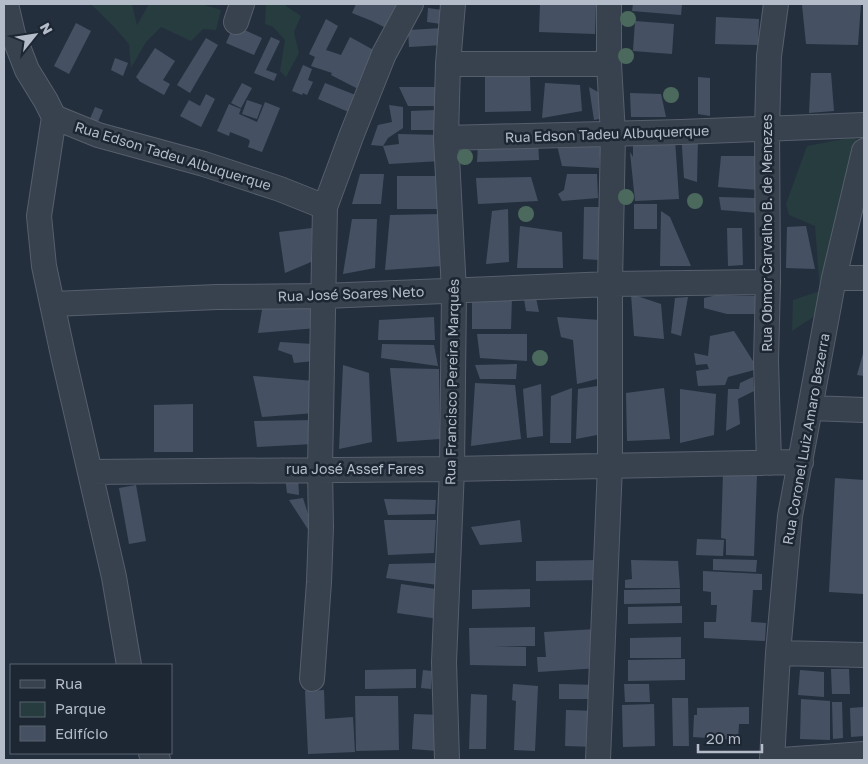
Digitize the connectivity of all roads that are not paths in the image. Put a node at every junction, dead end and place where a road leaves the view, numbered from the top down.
1 (6, 4) edge
2 (411, 4) edge
3 (453, 4) edge
4 (609, 4) edge
5 (776, 4) edge
6 (448, 64) junction
7 (609, 64) junction
8 (54, 117) junction
9 (864, 125) edge
10 (767, 129) junction
11 (613, 134) junction
12 (446, 138) junction
13 (864, 151) edge
14 (324, 207) junction
15 (834, 278) junction
16 (864, 278) edge
17 (768, 282) junction
18 (610, 284) junction
19 (454, 291) junction
20 (324, 296) junction
21 (53, 304) junction
22 (810, 408) junction
23 (864, 410) edge
24 (801, 462) junction
25 (769, 463) junction
26 (610, 465) junction
27 (452, 469) junction
28 (320, 470) junction
29 (90, 472) junction
30 (778, 653) junction
31 (864, 655) edge
32 (129, 664) edge
33 (312, 679) dead end
34 (864, 754) edge
35 (446, 760) edge
36 (598, 760) edge
37 (772, 760) edge
38 (782, 760) edge

1 - 8 street
2 - 14 street
3 - 6 street, Rua Francisco Pereira Marquês
4 - 7 street
5 - 10 street, Rua Obmor Carvalho B. de Menezes
6 - 7 street
6 - 12 street, Rua Francisco Pereira Marquês
7 - 11 street
8 - 14 street, Rua Edson Tadeu Albuquerque
8 - 21 street
9 - 10 street, Rua Edson Tadeu Albuquerque
10 - 11 street, Rua Edson Tadeu Albuquerque
10 - 17 street, Rua Obmor Carvalho B. de Menezes
11 - 12 street, Rua Edson Tadeu Albuquerque
11 - 18 street
12 - 19 street, Rua Francisco Pereira Marquês
13 - 15 street, Rua Coronel Luiz Amaro Bezerra
14 - 20 street
15 - 16 street
15 - 22 street, Rua Coronel Luiz Amaro Bezerra
17 - 18 street, Rua José Soares Neto
17 - 25 street, Rua Obmor Carvalho B. de Menezes
18 - 19 street, Rua José Soares Neto
18 - 26 street
19 - 20 street, Rua José Soares Neto
19 - 27 street, Rua Francisco Pereira Marquês
20 - 21 street, Rua José Soares Neto
20 - 28 street
21 - 29 street
22 - 23 street
22 - 24 street, Rua Coronel Luiz Amaro Bezerra
24 - 25 street, rua José Assef Fares
24 - 30 street, Rua Coronel Luiz Amaro Bezerra
25 - 26 street, rua José Assef Fares
26 - 27 street, rua José Assef Fares
26 - 36 street
27 - 28 street, rua José Assef Fares
27 - 35 street, Rua Francisco Pereira Marquês
28 - 29 street, rua José Assef Fares
28 - 33 street
29 - 32 street
30 - 31 street
30 - 37 street, Rua Coronel Luiz Amaro Bezerra
34 - 38 street

